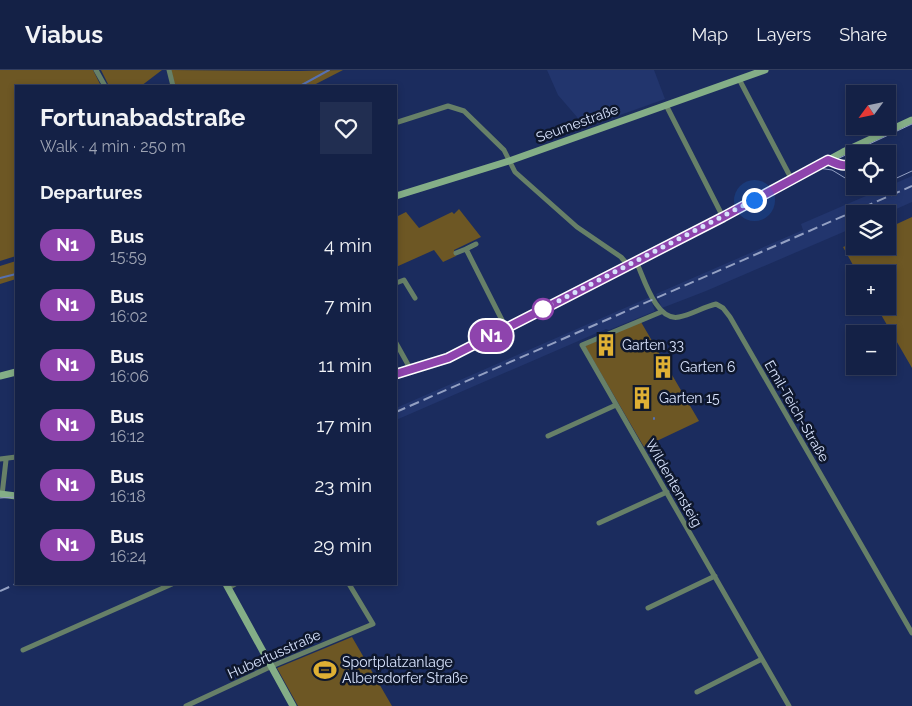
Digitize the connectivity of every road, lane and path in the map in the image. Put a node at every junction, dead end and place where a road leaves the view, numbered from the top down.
1 (96, 70) edge
2 (169, 70) edge
3 (765, 70) edge
4 (739, 79) junction
5 (104, 85) edge
6 (174, 85) edge
7 (666, 105) junction
8 (912, 120) edge
9 (398, 122) dead end
10 (509, 161) junction
11 (792, 180) junction
12 (397, 196) edge
13 (723, 217) junction
14 (476, 244) dead end
15 (466, 249) junction
16 (456, 254) dead end
17 (636, 261) junction
18 (628, 265) junction
19 (397, 283) edge
20 (415, 298) dead end
21 (661, 312) junction
22 (506, 328) junction
23 (397, 346) edge
24 (411, 370) junction
25 (15, 372) edge
26 (397, 374) edge
27 (0, 376) edge
28 (616, 405) junction
29 (548, 436) dead end
30 (3, 459) edge
31 (667, 492) junction
32 (1, 494) edge
33 (15, 496) edge
34 (598, 523) dead end
35 (715, 576) junction
36 (170, 585) edge
37 (230, 585) edge
38 (350, 585) edge
39 (648, 608) dead end
40 (912, 633) edge
41 (23, 650) dead end
42 (762, 659) junction
43 (272, 666) junction
44 (697, 692) dead end
45 (186, 706) edge
46 (293, 706) edge
47 (789, 706) edge

1 - 5 street
2 - 6 street
3 - 4 main road, Seumestraße
4 - 7 main road, Seumestraße
4 - 11 street
7 - 10 main road, Seumestraße
7 - 13 street
8 - 11 main road
9 - 10 street
10 - 12 main road, Seumestraße
10 - 18 street
11 - 13 main road
13 - 17 main road
14 - 15 street
15 - 16 street
15 - 22 street
17 - 18 main road
17 - 21 street
18 - 22 main road
19 - 20 street
21 - 28 street, Wildentensteig
21 - 40 street, Emil-Teich-Straße
22 - 24 main road
23 - 24 street
24 - 26 main road
25 - 27 main road
28 - 29 street
28 - 31 street, Wildentensteig
30 - 32 street
31 - 34 street
31 - 35 street, Wildentensteig
32 - 33 main road
35 - 39 street
35 - 42 street, Wildentensteig
36 - 41 street
37 - 43 main road
38 - 43 street, Hubertusstraße
42 - 44 street
42 - 47 street, Wildentensteig
43 - 45 street, Hubertusstraße
43 - 46 main road

